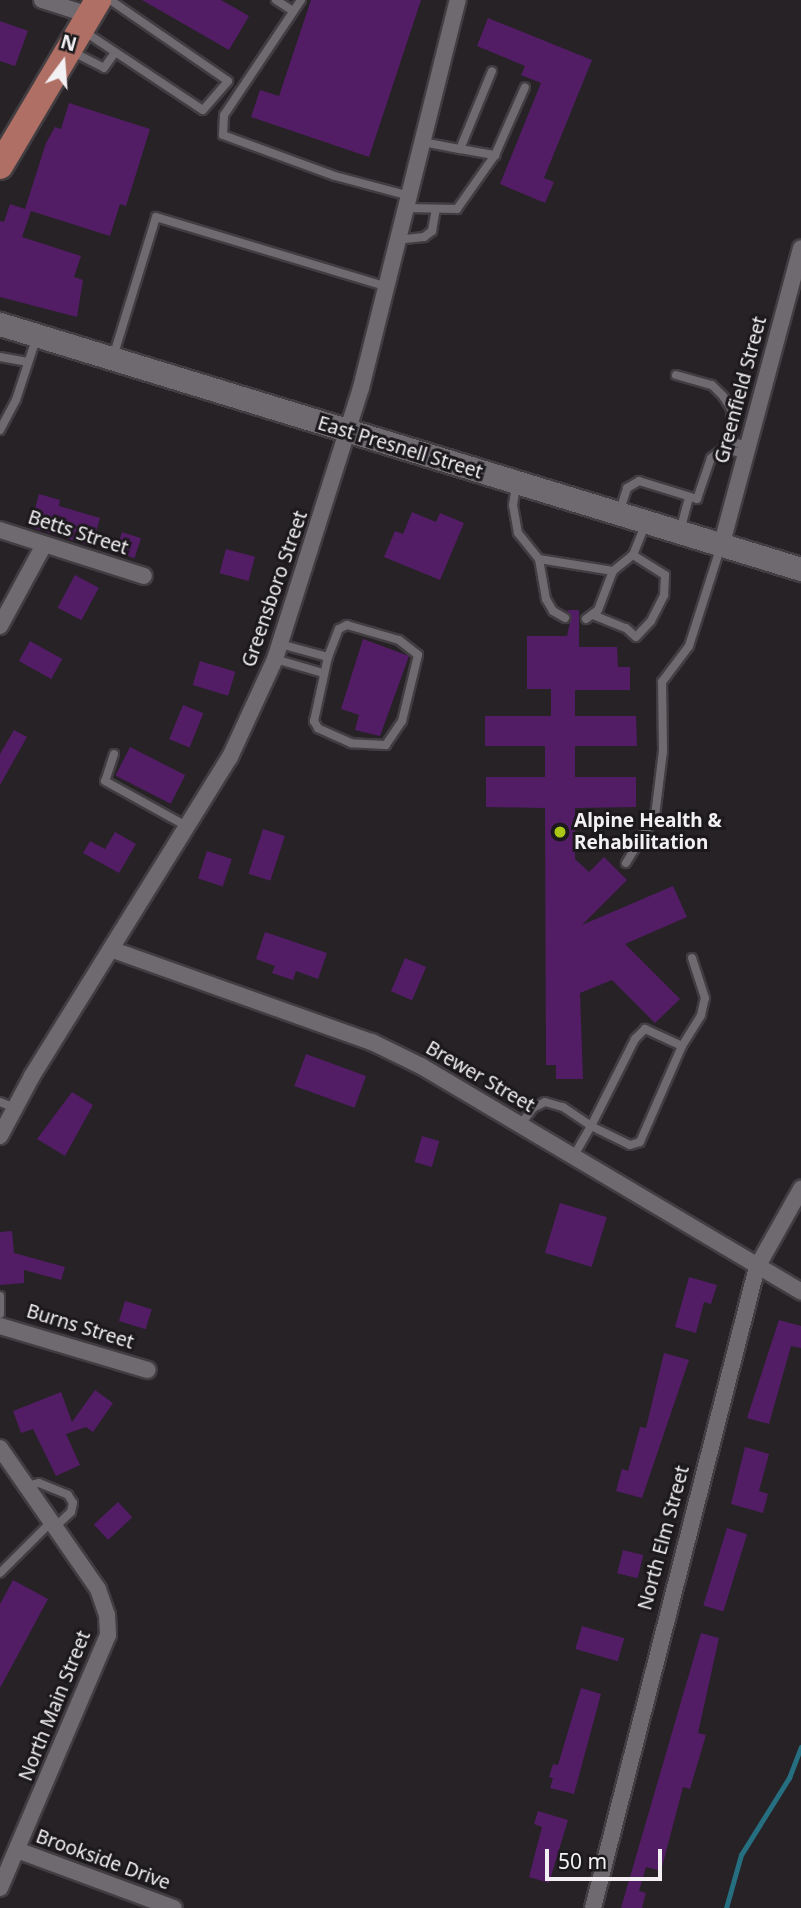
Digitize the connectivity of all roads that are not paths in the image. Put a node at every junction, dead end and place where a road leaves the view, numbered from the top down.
1 (42, 0) edge
2 (276, 0) edge
3 (301, 0) edge
4 (458, 0) edge
5 (293, 11) junction
6 (89, 19) edge
7 (115, 52) junction
8 (492, 71) dead end
9 (525, 87) dead end
10 (420, 142) junction
11 (460, 149) junction
12 (495, 155) junction
13 (3, 156) edge
14 (405, 201) junction
15 (436, 209) junction
16 (396, 240) junction
17 (801, 248) edge
18 (385, 286) junction
19 (0, 324) edge
20 (37, 336) junction
21 (0, 357) edge
22 (112, 360) junction
23 (27, 362) junction
24 (676, 375) dead end
25 (0, 430) edge
26 (349, 433) junction
27 (747, 450) junction
28 (516, 483) junction
29 (689, 497) junction
30 (619, 513) junction
31 (646, 521) junction
32 (0, 530) edge
33 (680, 531) junction
34 (722, 543) junction
35 (44, 545) junction
36 (635, 552) junction
37 (539, 559) junction
38 (801, 569) edge
39 (613, 571) junction
40 (144, 576) dead end
41 (565, 618) dead end
42 (0, 626) edge
43 (278, 651) junction
44 (328, 657) junction
45 (323, 673) junction
46 (114, 754) dead end
47 (188, 827) junction
48 (626, 863) dead end
49 (113, 950) junction
50 (692, 958) dead end
51 (682, 1046) junction
52 (7, 1105) edge
53 (521, 1124) junction
54 (590, 1126) junction
55 (0, 1136) edge
56 (574, 1156) junction
57 (801, 1189) edge
58 (757, 1267) junction
59 (801, 1293) edge
60 (0, 1296) edge
61 (0, 1314) edge
62 (0, 1326) edge
63 (148, 1370) dead end
64 (0, 1448) edge
65 (26, 1486) junction
66 (53, 1525) junction
67 (0, 1573) edge
68 (17, 1850) junction
69 (0, 1888) edge
70 (171, 1908) edge
71 (593, 1908) edge

1 - 6 street
2 - 5 lane
3 - 5 lane
4 - 10 street, Greensboro Street
5 - 14 lane
6 - 7 lane
6 - 7 lane
6 - 7 lane
6 - 13 main road
8 - 11 lane
9 - 12 lane
10 - 11 lane
10 - 14 street, Greensboro Street
11 - 12 lane
12 - 15 lane
14 - 15 lane
14 - 16 street, Greensboro Street
15 - 16 lane
16 - 18 street, Greensboro Street
17 - 27 street, Greenfield Street
18 - 22 lane
18 - 26 street, Greensboro Street
19 - 20 main road, East Presnell Street
20 - 22 main road, East Presnell Street
20 - 23 lane
21 - 23 lane
22 - 26 main road, East Presnell Street
23 - 25 lane
24 - 27 lane
26 - 28 main road, East Presnell Street
26 - 43 street, Greensboro Street
27 - 29 lane
27 - 34 street, Greenfield Street
28 - 30 main road, East Presnell Street
28 - 37 lane
29 - 30 lane
29 - 33 lane
30 - 31 main road, East Presnell Street
31 - 33 main road, East Presnell Street
31 - 36 lane
32 - 35 street, Betts Street
33 - 34 main road, East Presnell Street
34 - 38 main road, East Presnell Street
34 - 48 lane
35 - 40 street, Betts Street
35 - 42 street
36 - 39 lane
36 - 39 lane
37 - 39 lane
37 - 41 lane
43 - 44 lane
43 - 45 lane
43 - 47 street, Greensboro Street
44 - 45 lane
44 - 45 lane
46 - 47 lane
47 - 49 street, Greensboro Street
49 - 52 street, Greensboro Street
49 - 53 street, Brewer Street
50 - 51 lane
51 - 54 lane
51 - 54 lane
52 - 55 street, Greensboro Street
53 - 54 lane
53 - 56 street, Brewer Street
54 - 56 lane
56 - 58 street, Brewer Street
57 - 58 street, North Elm Street
58 - 59 street, Brewer Street
58 - 71 street, North Elm Street
60 - 61 lane
62 - 63 street, Burns Street
64 - 65 street
65 - 66 street
65 - 66 lane
66 - 67 lane
66 - 68 street, North Main Street
68 - 69 street, North Main Street
68 - 70 street, Brookside Drive

